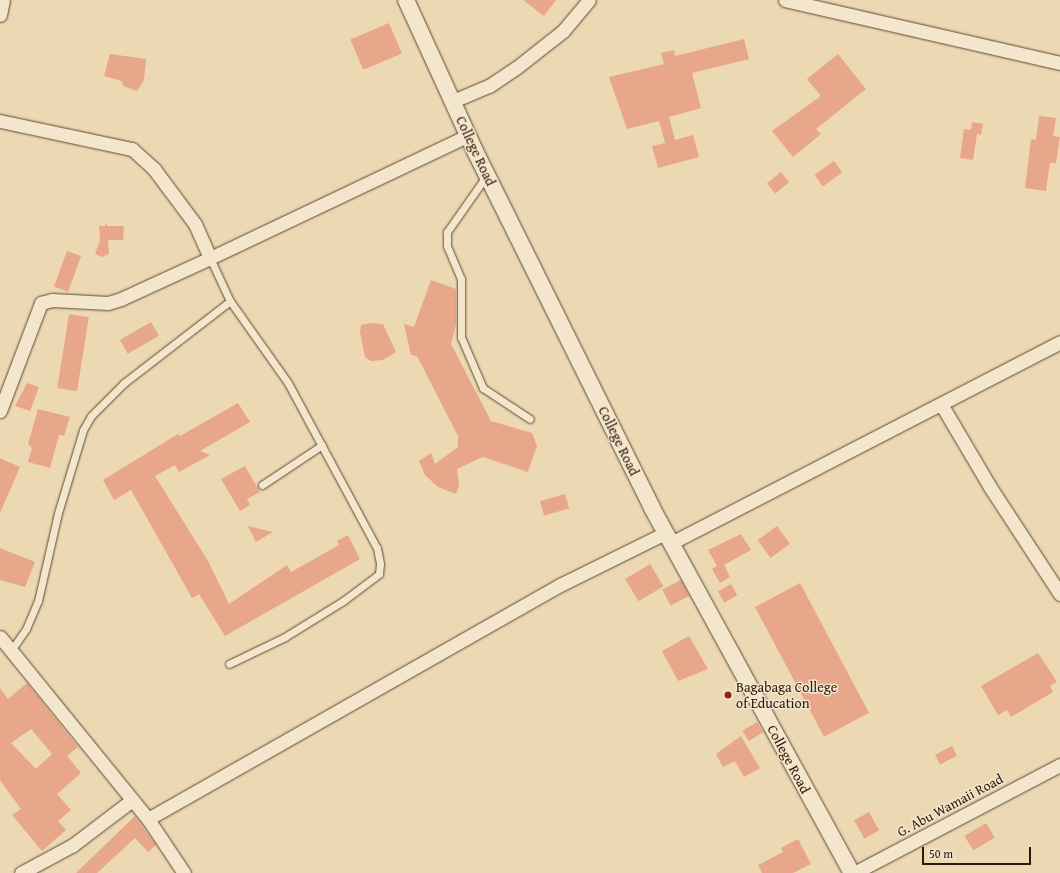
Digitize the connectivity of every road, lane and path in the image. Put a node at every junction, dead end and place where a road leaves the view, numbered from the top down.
1 (3, 0) edge
2 (406, 0) edge
3 (589, 0) edge
4 (785, 0) edge
5 (0, 16) edge
6 (1060, 63) edge
7 (453, 101) junction
8 (0, 120) edge
9 (469, 135) junction
10 (487, 175) junction
11 (210, 258) junction
12 (230, 301) junction
13 (1060, 342) edge
14 (941, 404) junction
15 (0, 411) edge
16 (530, 419) dead end
17 (322, 445) junction
18 (262, 485) dead end
19 (668, 538) junction
20 (1060, 594) edge
21 (0, 637) edge
22 (12, 649) junction
23 (228, 664) dead end
24 (1060, 765) edge
25 (132, 800) junction
26 (148, 819) junction
27 (21, 873) edge
28 (184, 873) edge
29 (853, 873) edge

1 - 5 street
2 - 7 street, College Road
3 - 7 street
4 - 6 street
7 - 9 street, College Road
8 - 11 street
9 - 10 street, College Road
9 - 11 street
10 - 16 lane
10 - 19 street, College Road
11 - 12 lane
11 - 15 street
12 - 17 lane
12 - 22 lane
13 - 14 street
14 - 19 street
14 - 20 street
17 - 18 lane
17 - 23 lane
19 - 26 street
19 - 29 street, College Road
21 - 22 street
22 - 25 street
24 - 29 street, G. Abu Wamaii Road
25 - 26 street
25 - 27 street
26 - 28 street

